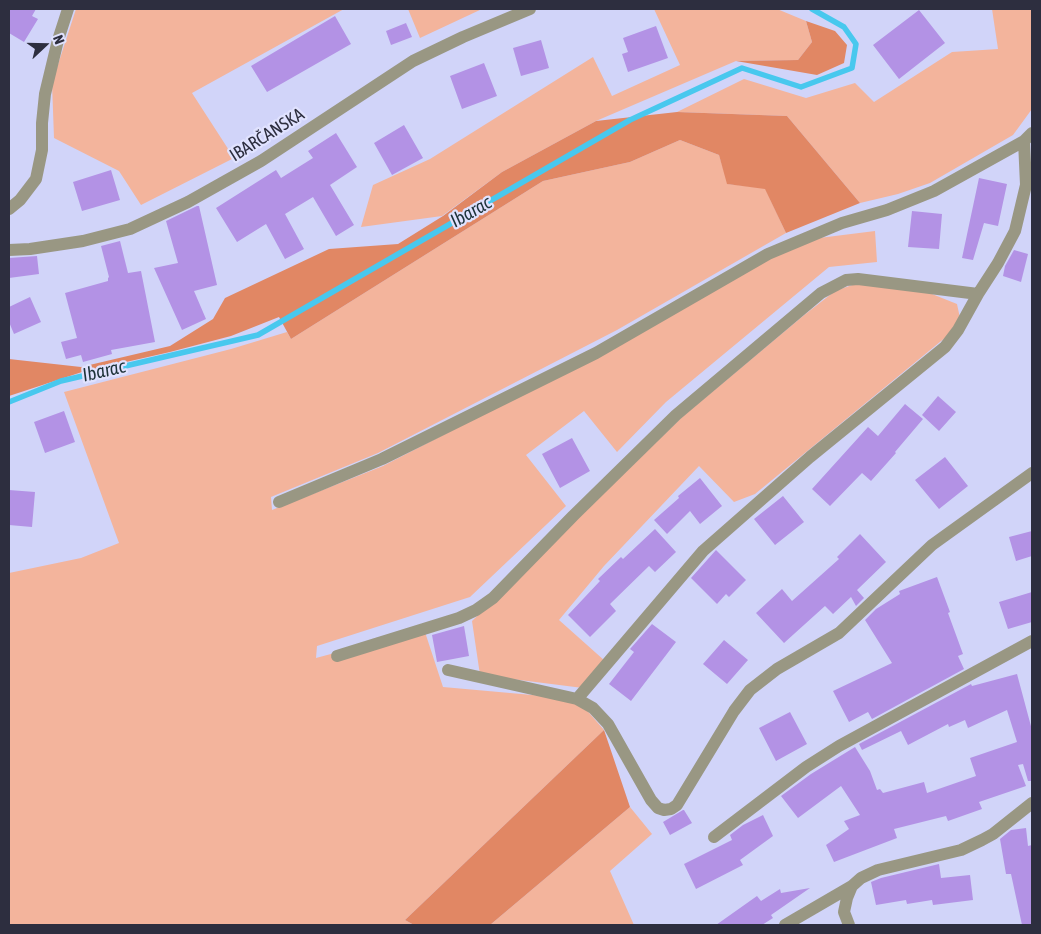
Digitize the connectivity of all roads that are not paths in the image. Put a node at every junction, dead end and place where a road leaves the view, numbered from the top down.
1 (68, 9) edge
2 (530, 9) edge
3 (1028, 137) edge
4 (9, 209) edge
5 (9, 250) edge
6 (978, 294) junction
7 (1032, 473) edge
8 (279, 502) dead end
9 (1032, 641) edge
10 (337, 656) dead end
11 (448, 670) dead end
12 (577, 698) junction
13 (1032, 803) edge
14 (714, 837) dead end
15 (852, 886) junction
16 (785, 925) edge
17 (849, 925) edge

1 - 4 street
2 - 5 street, IBARČANSKA
3 - 6 street
3 - 8 street
6 - 10 street
6 - 12 street
7 - 12 street
9 - 14 street
11 - 12 street
13 - 15 street
15 - 16 street
15 - 17 street

